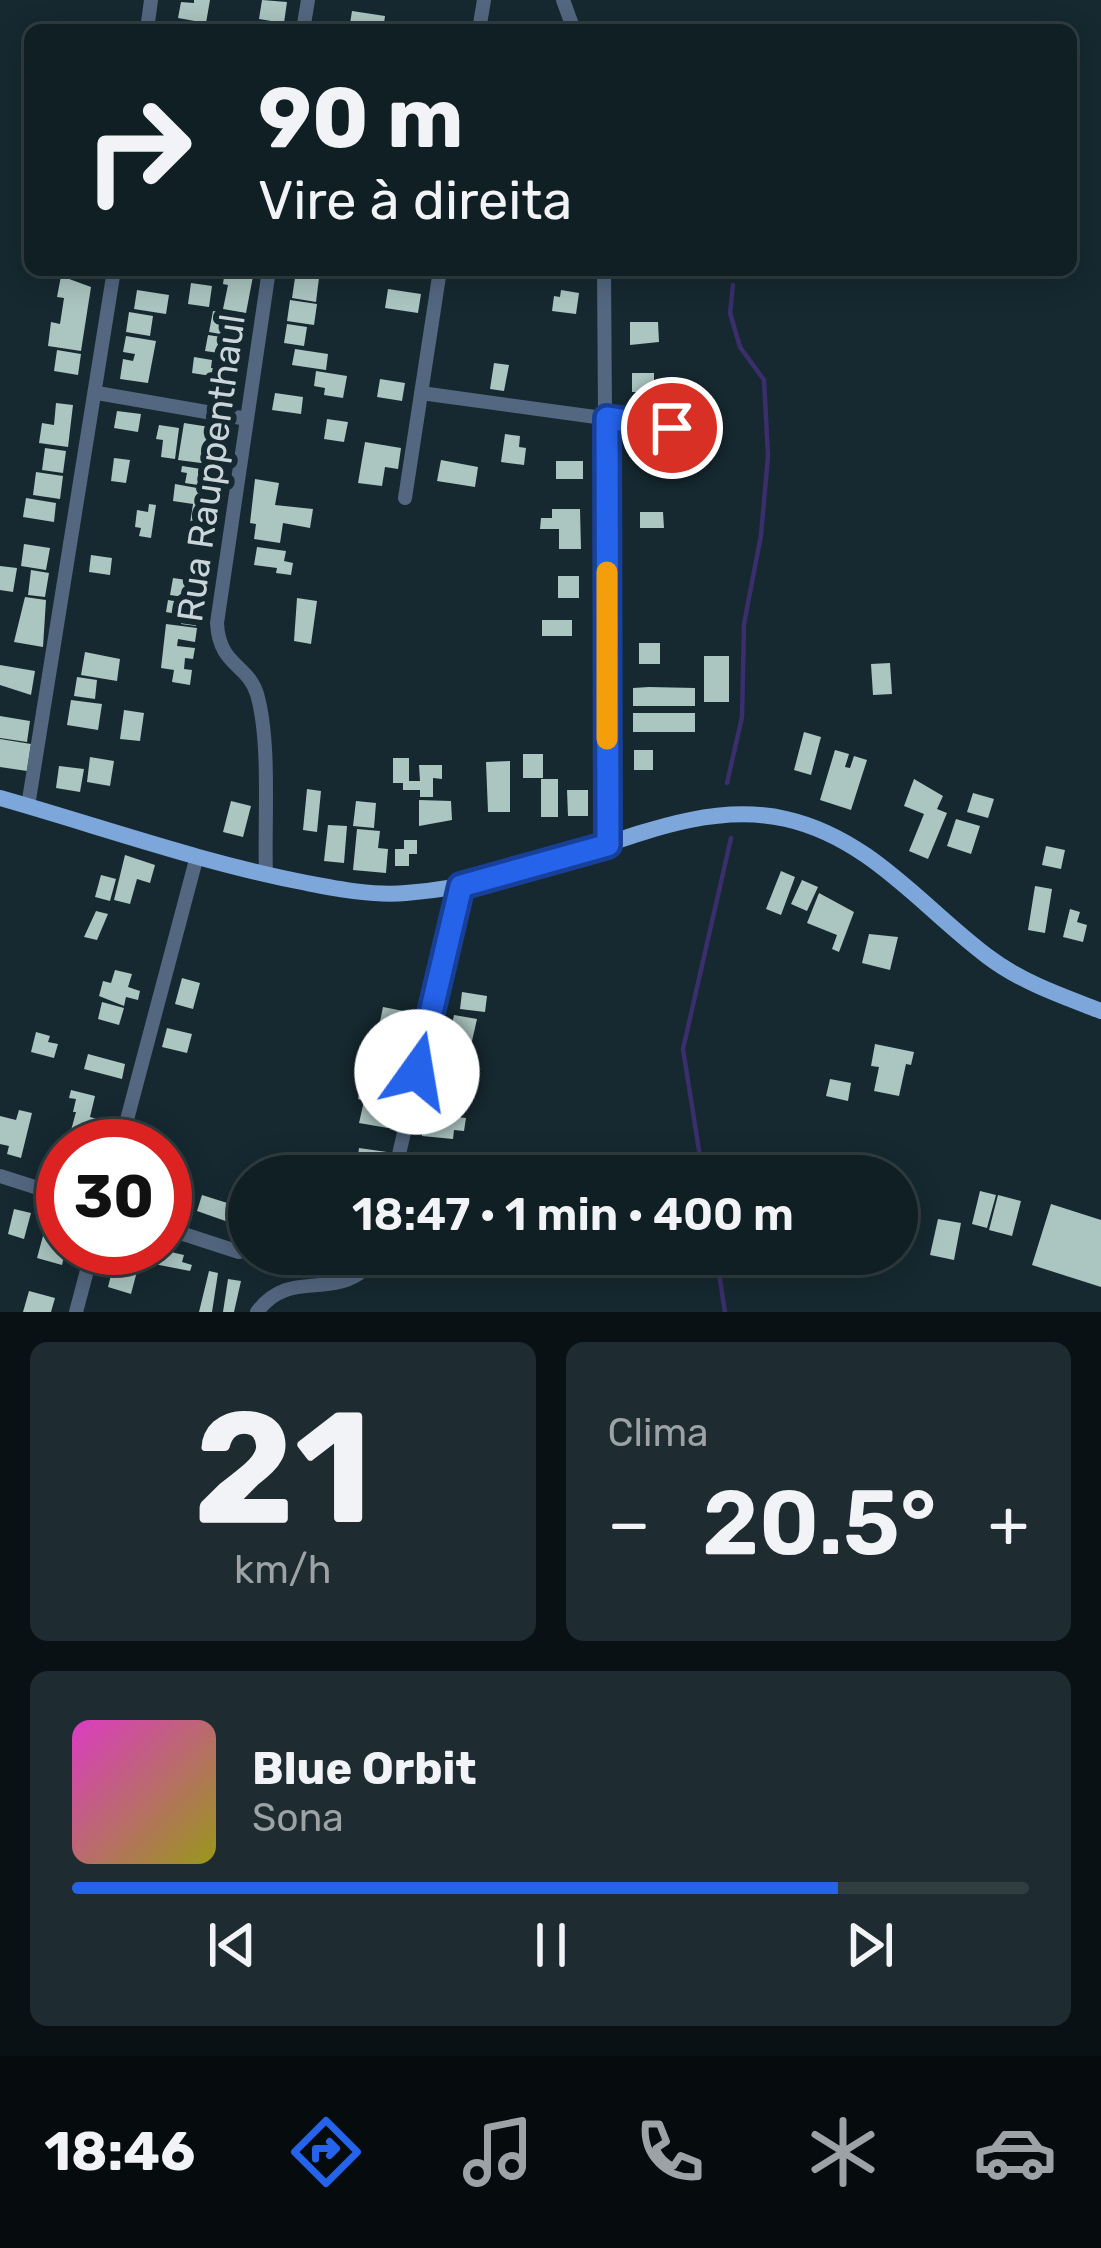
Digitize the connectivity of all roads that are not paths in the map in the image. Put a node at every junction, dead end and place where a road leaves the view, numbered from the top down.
1 (113, 276) edge
2 (267, 276) edge
3 (439, 276) edge
4 (604, 276) edge
5 (97, 393) junction
6 (421, 393) junction
7 (607, 418) junction
8 (247, 419) junction
9 (705, 432) dead end
10 (404, 498) dead end
11 (0, 798) edge
12 (28, 806) junction
13 (608, 845) junction
14 (197, 856) junction
15 (266, 875) junction
16 (461, 886) junction
17 (1101, 1010) edge
18 (127, 1119) edge
19 (399, 1155) edge
20 (0, 1176) edge
21 (36, 1187) edge
22 (192, 1237) edge
23 (228, 1248) edge
24 (86, 1275) edge
25 (360, 1275) edge
26 (76, 1312) edge
27 (257, 1312) edge

1 - 5 street
2 - 8 street, Rua Rauppenthaul
3 - 6 street
4 - 7 street
5 - 8 street
5 - 12 street
6 - 7 street
6 - 10 street
7 - 9 street
7 - 13 street
8 - 15 street, Rua Rauppenthaul
11 - 12 main road
12 - 14 main road
13 - 16 main road
13 - 17 main road
14 - 15 main road
14 - 18 street
15 - 16 main road
16 - 19 street
20 - 21 street
22 - 23 street
24 - 26 street
25 - 27 street

